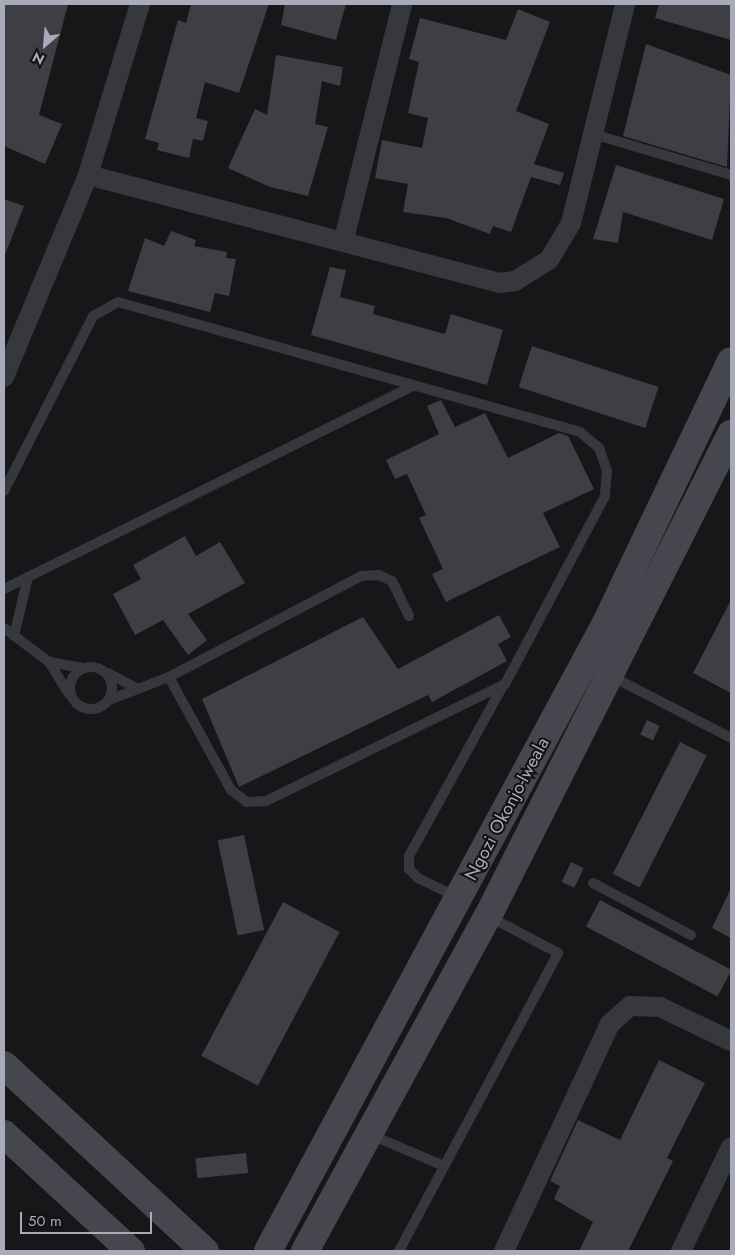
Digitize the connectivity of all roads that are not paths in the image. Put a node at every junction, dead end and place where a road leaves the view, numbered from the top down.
1 (140, 4) edge
2 (626, 4) edge
3 (398, 5) edge
4 (593, 134) junction
5 (88, 175) junction
6 (731, 176) edge
7 (344, 239) junction
8 (731, 361) edge
9 (4, 377) edge
10 (413, 386) junction
11 (701, 431) junction
12 (730, 442) edge
13 (4, 491) edge
14 (28, 577) junction
15 (4, 589) edge
16 (409, 616) dead end
17 (4, 628) edge
18 (14, 636) junction
19 (49, 662) junction
20 (84, 668) junction
21 (106, 672) junction
22 (611, 676) junction
23 (169, 677) junction
24 (505, 684) junction
25 (138, 689) junction
26 (72, 698) junction
27 (109, 700) junction
28 (731, 738) edge
29 (593, 884) dead end
30 (459, 898) junction
31 (488, 916) junction
32 (691, 935) dead end
33 (731, 1041) edge
34 (4, 1065) edge
35 (369, 1133) junction
36 (4, 1134) edge
37 (731, 1146) edge
38 (444, 1166) junction
39 (131, 1251) edge
40 (205, 1251) edge
41 (268, 1251) edge
42 (305, 1251) edge
43 (399, 1251) edge
44 (504, 1251) edge
45 (680, 1251) edge

1 - 5 street
2 - 4 street
3 - 7 street
4 - 6 lane
4 - 7 street
5 - 7 street
5 - 9 street
8 - 11 street, Ngozi Okonjo-Iweala
10 - 13 lane
10 - 14 lane
10 - 24 lane
11 - 12 street
11 - 30 street, Ngozi Okonjo-Iweala
12 - 22 street, Ngozi Okonjo-Iweala
14 - 15 lane
14 - 18 lane
16 - 23 lane
17 - 18 lane
18 - 19 lane
19 - 20 lane
19 - 26 lane
20 - 21 lane
20 - 26 lane
21 - 25 lane
21 - 27 lane
22 - 28 lane
22 - 31 street, Ngozi Okonjo-Iweala
23 - 24 lane
23 - 25 lane
24 - 30 lane
25 - 27 lane
26 - 27 lane
29 - 32 lane
30 - 41 street, Ngozi Okonjo-Iweala
31 - 35 street, Ngozi Okonjo-Iweala
31 - 38 lane
33 - 44 street
34 - 40 street
35 - 38 lane
35 - 42 street, Ngozi Okonjo-Iweala
36 - 39 street
37 - 45 street
38 - 43 lane

